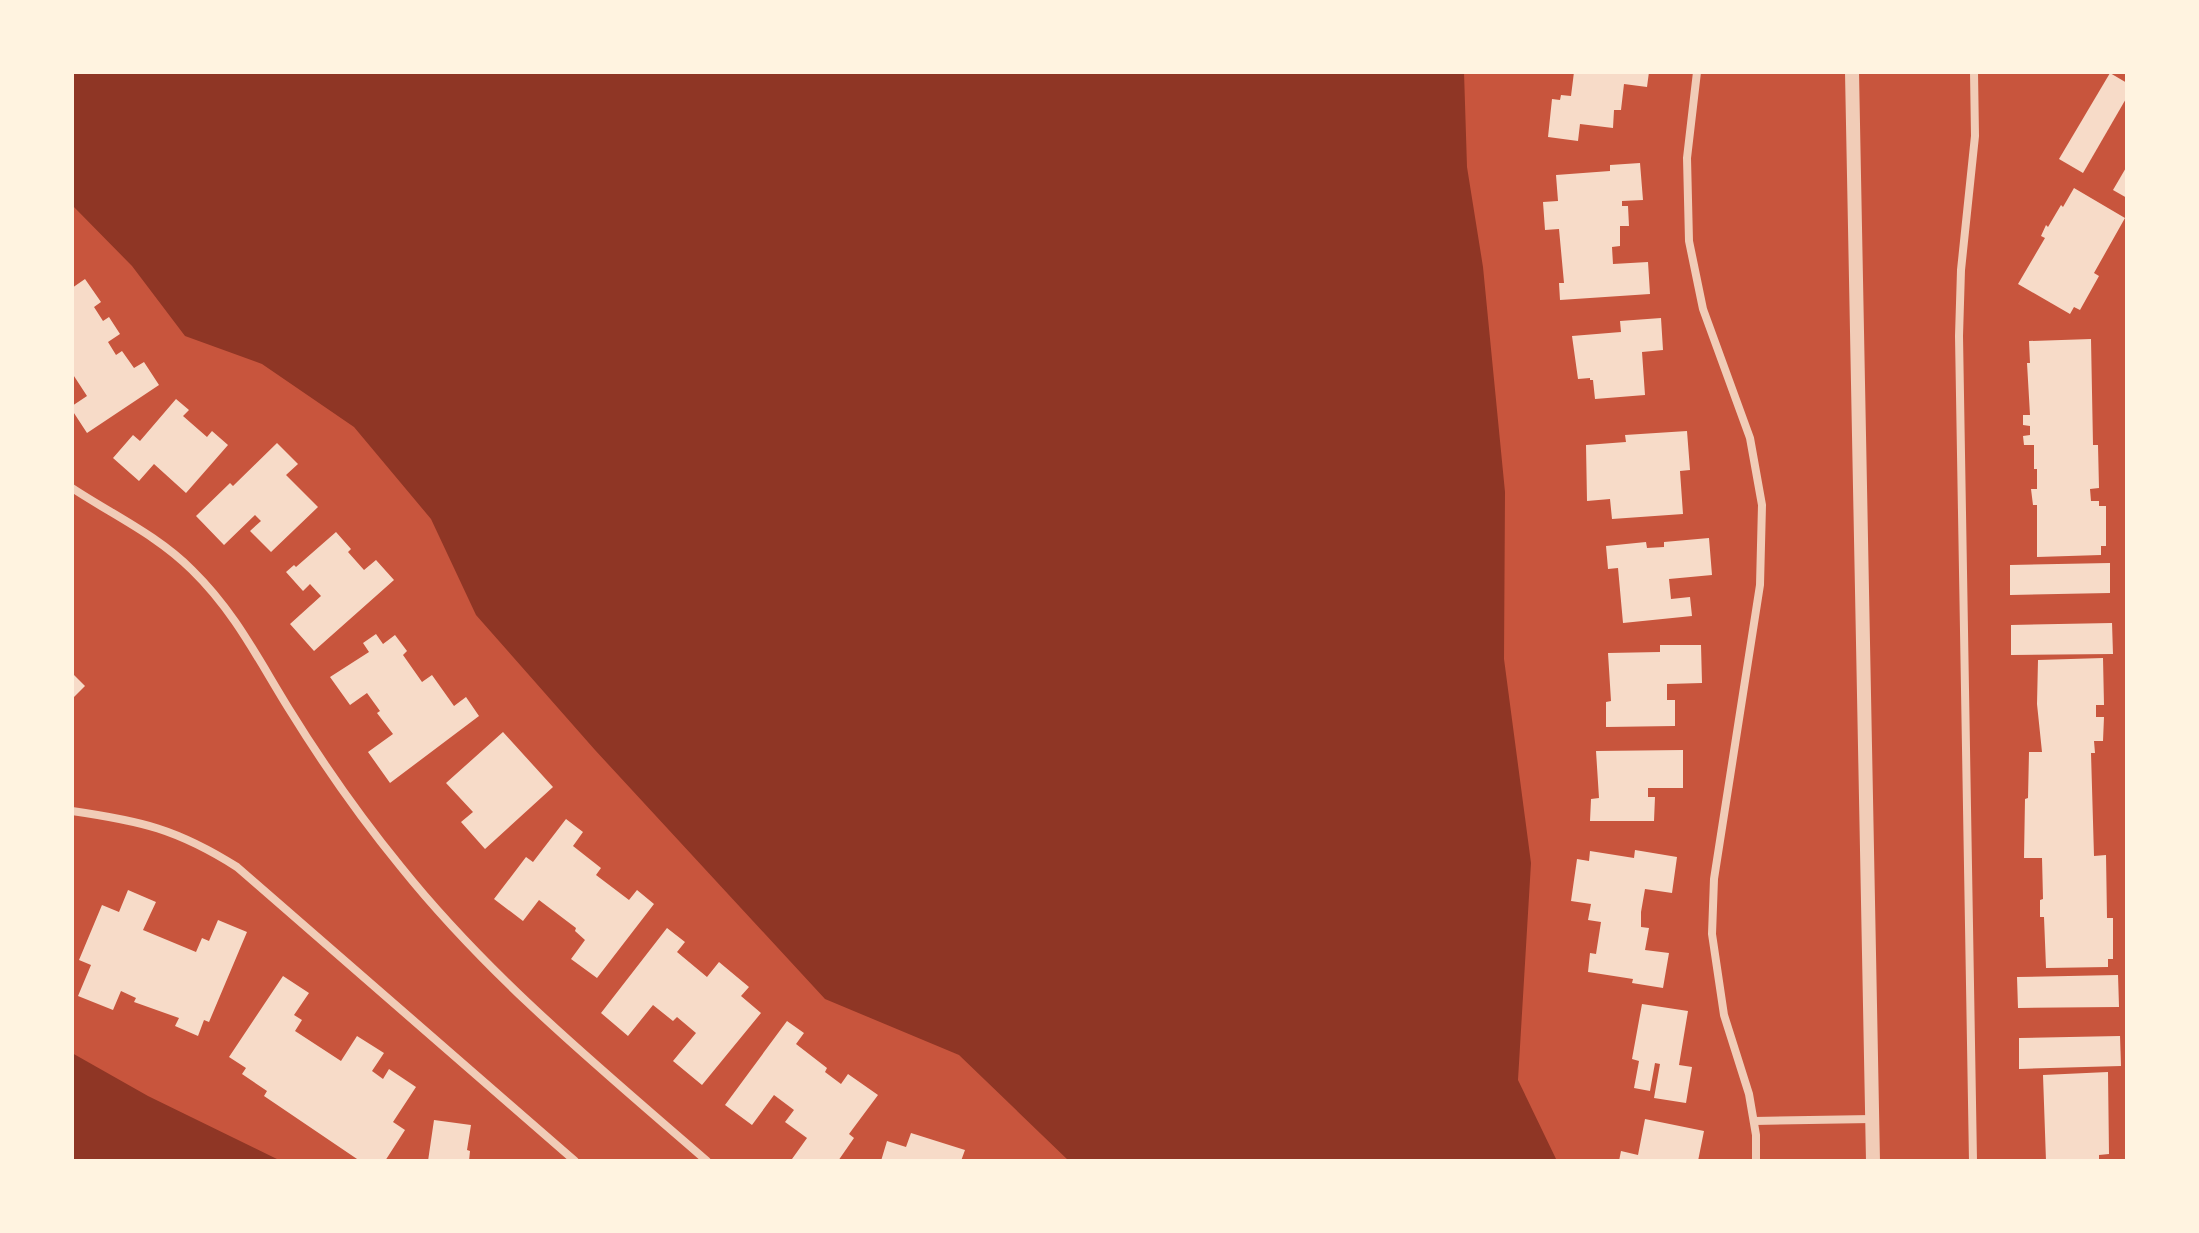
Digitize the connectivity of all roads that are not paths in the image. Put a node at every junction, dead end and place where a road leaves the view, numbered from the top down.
1 (1697, 72) edge
2 (1852, 72) edge
3 (1974, 72) edge
4 (72, 488) edge
5 (72, 811) edge
6 (1872, 1119) junction
7 (1754, 1121) junction
8 (575, 1161) edge
9 (707, 1161) edge
10 (1756, 1161) edge
11 (1873, 1161) edge
12 (1973, 1161) edge

1 - 7 street
2 - 6 street
3 - 12 street
4 - 9 street
5 - 8 street
6 - 7 street
6 - 11 street
7 - 10 street

